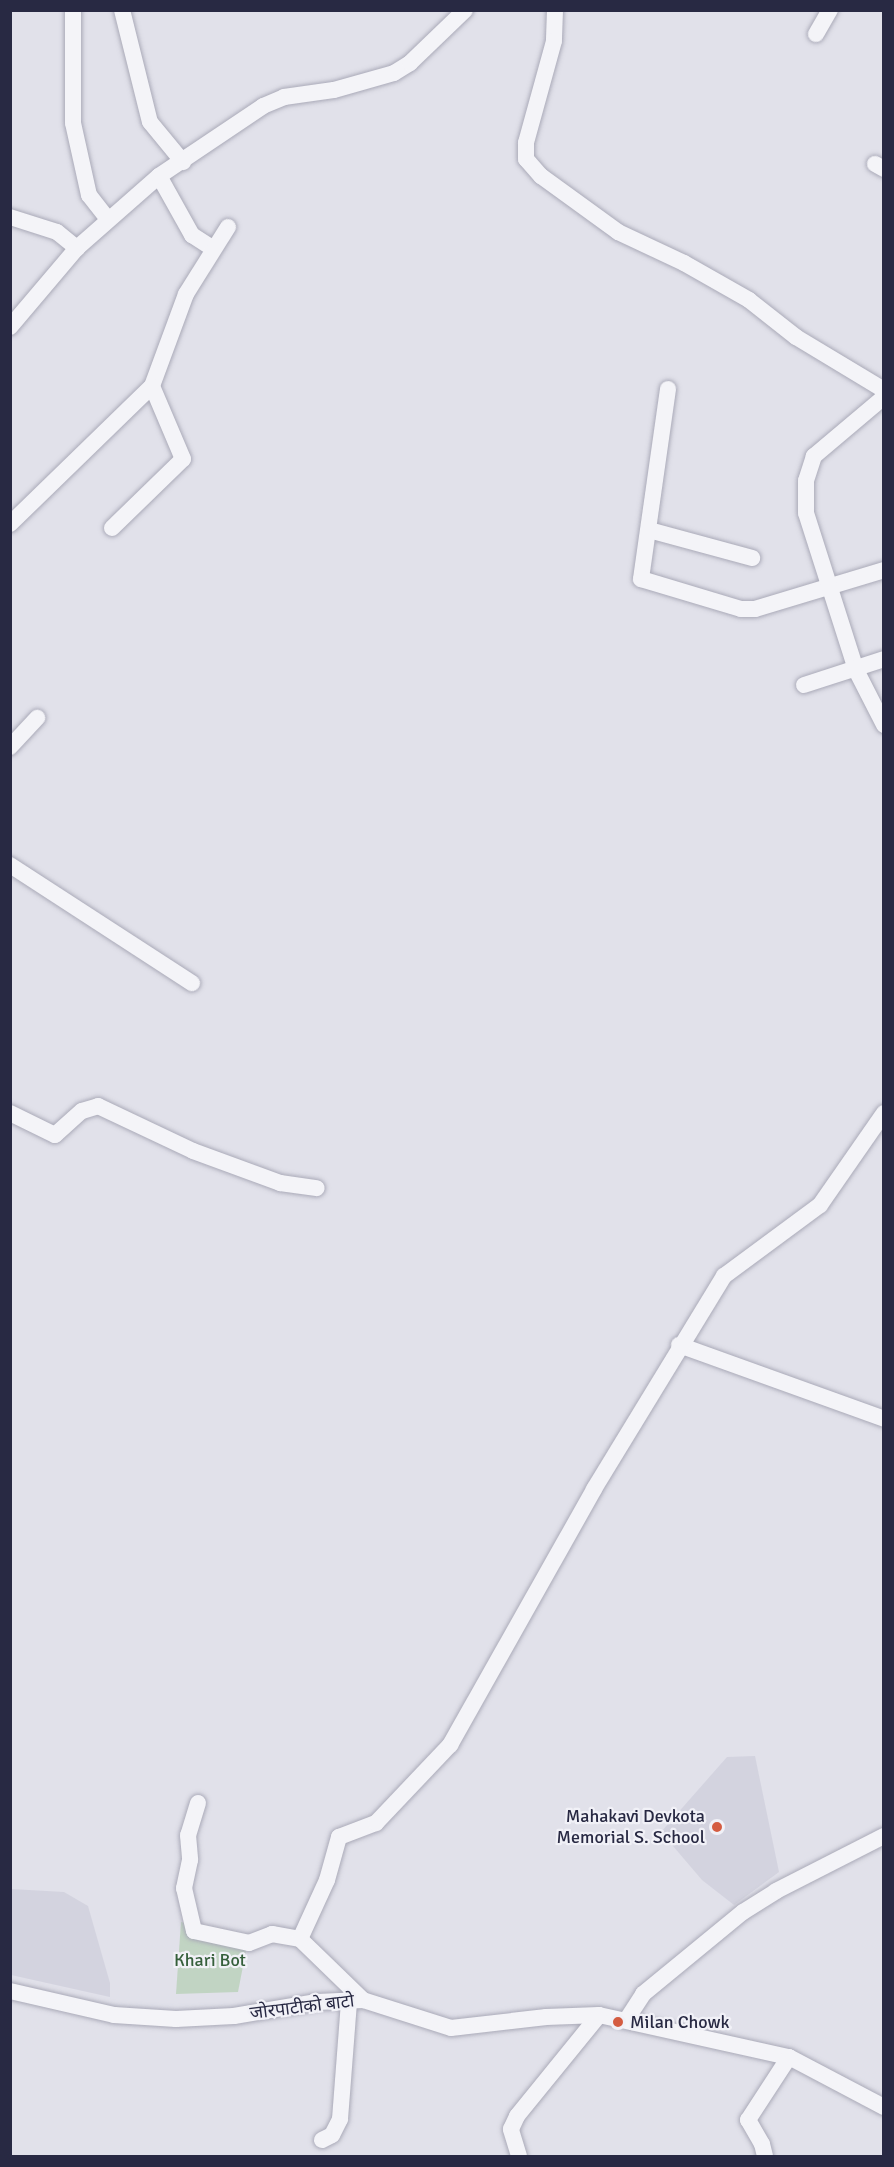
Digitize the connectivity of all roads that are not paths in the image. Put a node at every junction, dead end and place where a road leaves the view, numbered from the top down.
1 (73, 10) edge
2 (122, 10) edge
3 (465, 10) edge
4 (555, 10) edge
5 (830, 10) edge
6 (816, 34) dead end
7 (183, 162) junction
8 (159, 176) junction
9 (10, 217) edge
10 (108, 219) junction
11 (228, 227) dead end
12 (77, 248) junction
13 (212, 248) junction
14 (10, 327) edge
15 (152, 386) junction
16 (668, 389) dead end
17 (884, 390) edge
18 (884, 397) edge
19 (10, 524) edge
20 (112, 528) dead end
21 (649, 530) junction
22 (752, 558) dead end
23 (884, 570) edge
24 (827, 588) junction
25 (884, 660) edge
26 (856, 670) junction
27 (804, 685) dead end
28 (37, 718) dead end
29 (884, 725) edge
30 (10, 747) edge
31 (10, 865) edge
32 (192, 983) dead end
33 (10, 1113) edge
34 (884, 1113) edge
35 (317, 1188) dead end
36 (680, 1345) junction
37 (884, 1419) edge
38 (198, 1803) dead end
39 (884, 1836) edge
40 (300, 1939) junction
41 (10, 1991) edge
42 (356, 2001) junction
43 (599, 2015) junction
44 (627, 2019) junction
45 (789, 2057) junction
46 (884, 2107) edge
47 (322, 2140) dead end
48 (519, 2157) edge
49 (765, 2157) edge

1 - 10 street
2 - 7 street
3 - 7 street
4 - 17 street
5 - 6 street
7 - 8 street
8 - 10 street
8 - 13 street
9 - 12 street
10 - 12 street
11 - 13 street
12 - 14 street
13 - 15 street
15 - 19 street
15 - 20 street
16 - 21 street
18 - 24 street
21 - 22 street
21 - 24 street
23 - 24 street
24 - 26 street
25 - 26 street
26 - 27 street
26 - 29 street
28 - 30 street
31 - 32 street
33 - 35 street
34 - 36 street
36 - 37 street
36 - 40 street
38 - 40 street
39 - 44 street
40 - 42 street
41 - 42 street, जोरपाटीको बाटो
42 - 43 street, जोरपाटीको बाटो
42 - 47 street
43 - 44 street, जोरपाटीको बाटो
43 - 48 street
44 - 45 street, जोरपाटीको बाटो
45 - 46 street, जोरपाटीको बाटो
45 - 49 street

